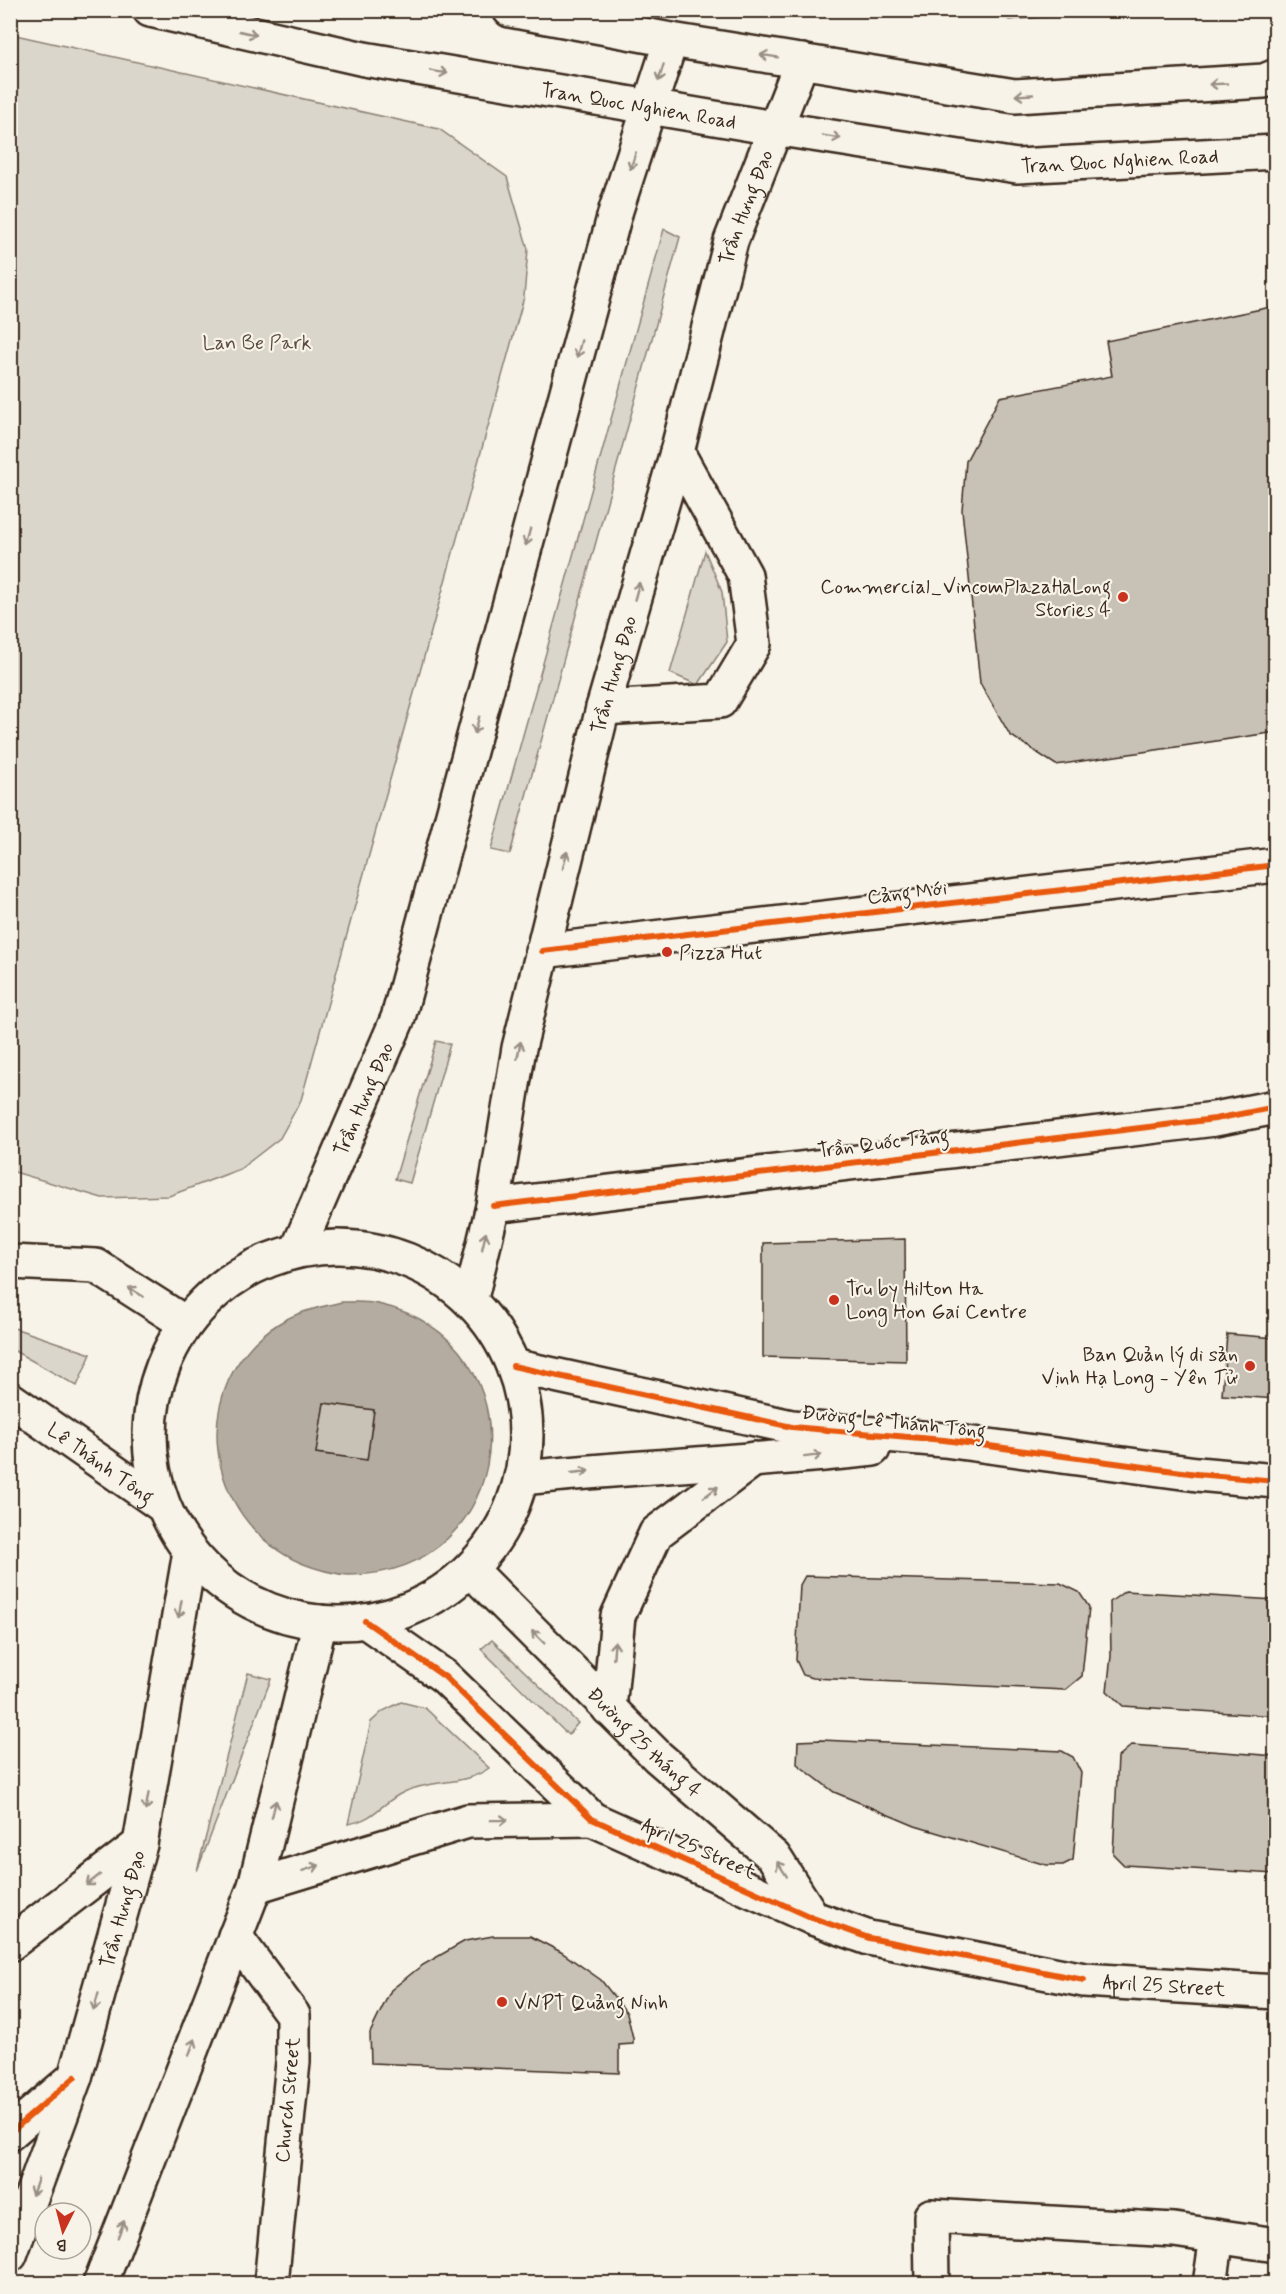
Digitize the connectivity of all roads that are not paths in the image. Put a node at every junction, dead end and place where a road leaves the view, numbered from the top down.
1 (150, 10) edge
2 (510, 10) edge
3 (671, 40) junction
4 (802, 61) junction
5 (1275, 76) edge
6 (651, 106) junction
7 (774, 128) junction
8 (1275, 152) edge
9 (676, 452) junction
10 (603, 708) junction
11 (1275, 865) edge
12 (542, 951) junction
13 (1275, 1107) edge
14 (493, 1206) junction
15 (297, 1251) junction
16 (10, 1262) edge
17 (471, 1298) junction
18 (185, 1323) junction
19 (513, 1366) junction
20 (10, 1399) edge
21 (944, 1440) junction
22 (754, 1460) junction
23 (522, 1478) junction
24 (1275, 1481) edge
25 (163, 1506) junction
26 (190, 1552) junction
27 (470, 1569) junction
28 (365, 1621) junction
29 (320, 1622) junction
30 (609, 1708) junction
31 (592, 1819) junction
32 (140, 1844) junction
33 (255, 1886) junction
34 (813, 1918) junction
35 (235, 1936) junction
36 (10, 1944) edge
37 (1275, 1992) edge
38 (75, 2077) junction
39 (10, 2133) edge
40 (1217, 2237) junction
41 (1275, 2245) edge
42 (10, 2255) edge
43 (100, 2283) edge
44 (271, 2283) edge
45 (932, 2283) edge
46 (1210, 2283) edge

1 -> 6 main road, Tran Quoc Nghien Road
2 - 3 main road
4 -> 3 main road
3 -> 6 main road, Trần Hưng Đạo
5 -> 4 main road
4 - 7 main road, Trần Hưng Đạo
6 - 7 main road, Tran Quoc Nghien Road
6 -> 15 main road, Trần Hưng Đạo
7 -> 8 main road, Tran Quoc Nghien Road
7 - 9 main road, Trần Hưng Đạo
10 -> 9 main road, Trần Hưng Đạo
9 - 10 main road
12 -> 10 main road, Trần Hưng Đạo
11 - 12 main road, Cảng Mới
14 -> 12 main road, Trần Hưng Đạo
13 - 14 main road, Trần Quốc Tảng
17 -> 14 main road, Trần Hưng Đạo
15 - 17 main road
15 - 18 main road
18 -> 16 main road
17 - 19 main road
18 - 25 main road
19 - 21 main road, Đường Lê Thánh Tông
19 - 23 main road
20 - 25 main road, Lê Thánh Tông
22 -> 21 main road, Đường Lê Thánh Tông
21 - 24 main road, Đường Lê Thánh Tông
23 -> 22 main road, Đường Lê Thánh Tông
30 -> 22 main road
23 - 27 main road
25 - 26 main road
26 - 29 main road
26 -> 32 main road, Trần Hưng Đạo
27 - 28 main road
30 -> 27 main road, Đường 25 tháng 4
28 - 29 main road
28 - 31 main road, April 25 Street
33 -> 29 main road
34 -> 30 main road, Đường 25 tháng 4
33 -> 31 main road
31 - 34 main road, April 25 Street
32 -> 36 main road
32 -> 38 main road, Trần Hưng Đạo
33 - 35 main road
34 - 37 main road, April 25 Street
43 -> 35 main road
35 - 44 main road, Church Street
38 - 39 main road
38 -> 42 main road, Trần Hưng Đạo
40 - 41 main road
40 - 45 main road
40 - 46 main road

